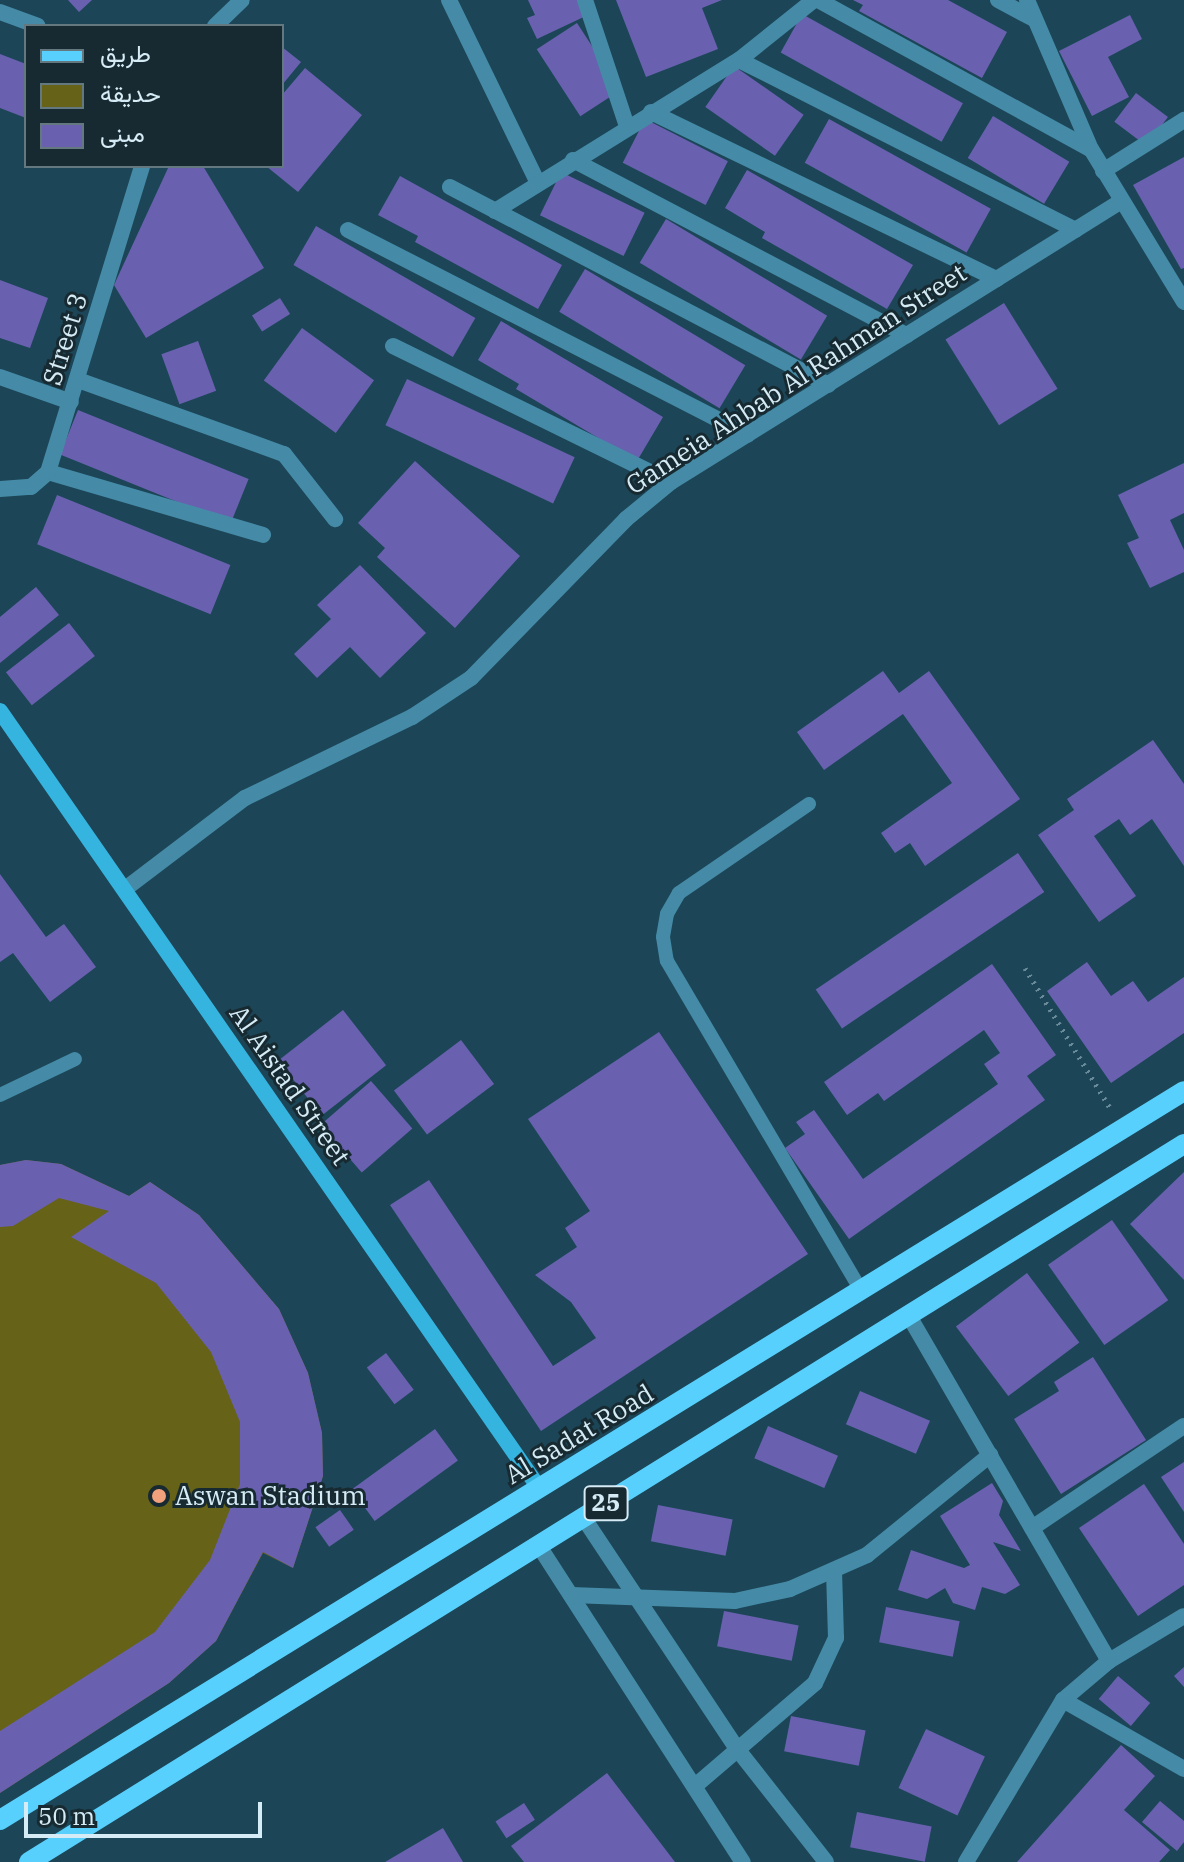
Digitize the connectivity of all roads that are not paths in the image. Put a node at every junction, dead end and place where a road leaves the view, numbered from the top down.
1 (242, 0) edge
2 (449, 0) edge
3 (585, 0) edge
4 (816, 0) edge
5 (998, 0) edge
6 (1027, 0) edge
7 (0, 12) edge
8 (1033, 19) junction
9 (33, 24) edge
10 (217, 24) edge
11 (739, 60) junction
12 (651, 112) junction
13 (1184, 120) edge
14 (627, 126) junction
15 (1091, 149) junction
16 (573, 160) junction
17 (141, 168) edge
18 (1103, 171) junction
19 (538, 183) junction
20 (450, 187) dead end
21 (1120, 202) junction
22 (495, 211) junction
23 (348, 230) dead end
24 (1076, 230) junction
25 (997, 279) junction
26 (1184, 302) edge
27 (907, 335) junction
28 (393, 346) dead end
29 (0, 377) edge
30 (78, 380) junction
31 (828, 385) junction
32 (71, 402) junction
33 (748, 435) junction
34 (48, 472) junction
35 (671, 482) junction
36 (0, 489) edge
37 (335, 519) dead end
38 (263, 535) dead end
39 (0, 711) edge
40 (809, 804) dead end
41 (125, 889) junction
42 (75, 1059) dead end
43 (1184, 1091) edge
44 (0, 1095) edge
45 (1184, 1144) edge
46 (861, 1291) junction
47 (909, 1316) junction
48 (1184, 1426) edge
49 (990, 1455) junction
50 (539, 1488) junction
51 (583, 1517) junction
52 (1032, 1528) junction
53 (539, 1546) junction
54 (834, 1570) junction
55 (571, 1595) junction
56 (636, 1597) junction
57 (1184, 1616) edge
58 (1109, 1661) junction
59 (1063, 1700) junction
60 (738, 1750) junction
61 (1184, 1769) edge
62 (695, 1786) junction
63 (0, 1820) edge
64 (29, 1862) edge
65 (743, 1862) edge
66 (826, 1862) edge
67 (966, 1862) edge

1 - 10 street
2 - 19 street
3 - 14 street
4 - 11 street
4 - 15 street
5 - 8 street
6 - 8 street
7 - 9 street
8 - 15 street
11 - 12 street
11 - 24 street
12 - 14 street
12 - 25 street
13 - 18 street
14 - 16 street
15 - 18 street
16 - 19 street
16 - 27 street
17 - 30 street, Street 3
18 - 21 street
19 - 22 street
20 - 22 street
21 - 24 street, Gameia Ahbab Al Rahman Street
21 - 26 street
22 - 31 street
23 - 33 street
24 - 25 street, Gameia Ahbab Al Rahman Street
25 - 27 street, Gameia Ahbab Al Rahman Street
27 - 31 street, Gameia Ahbab Al Rahman Street
28 - 35 street
29 - 32 street
30 - 32 street, Street 3
30 - 37 street
31 - 33 street, Gameia Ahbab Al Rahman Street
32 - 34 street, Street 3
33 - 35 street, Gameia Ahbab Al Rahman Street
34 - 36 street
34 - 38 street
35 - 41 street, Gameia Ahbab Al Rahman Street
39 - 41 street, Al Aistad Street
40 - 46 lane
41 - 50 street, Al Aistad Street
42 - 44 lane
43 - 46 main road, Al Sadat Road / 25
45 - 47 main road, 25
46 - 50 main road, Al Sadat Road / 25
47 - 49 street
47 - 51 main road, 25
48 - 52 street
49 - 52 street
49 - 54 street
50 - 63 main road, Al Sadat Road / 25
51 - 53 main road, 25
51 - 56 street
52 - 58 street
53 - 55 street
53 - 64 main road, 25
54 - 56 street
54 - 60 street
55 - 56 street
55 - 62 street
56 - 60 street
57 - 58 street
58 - 59 street
59 - 61 street
59 - 67 street
60 - 62 street
60 - 66 street
62 - 65 street

